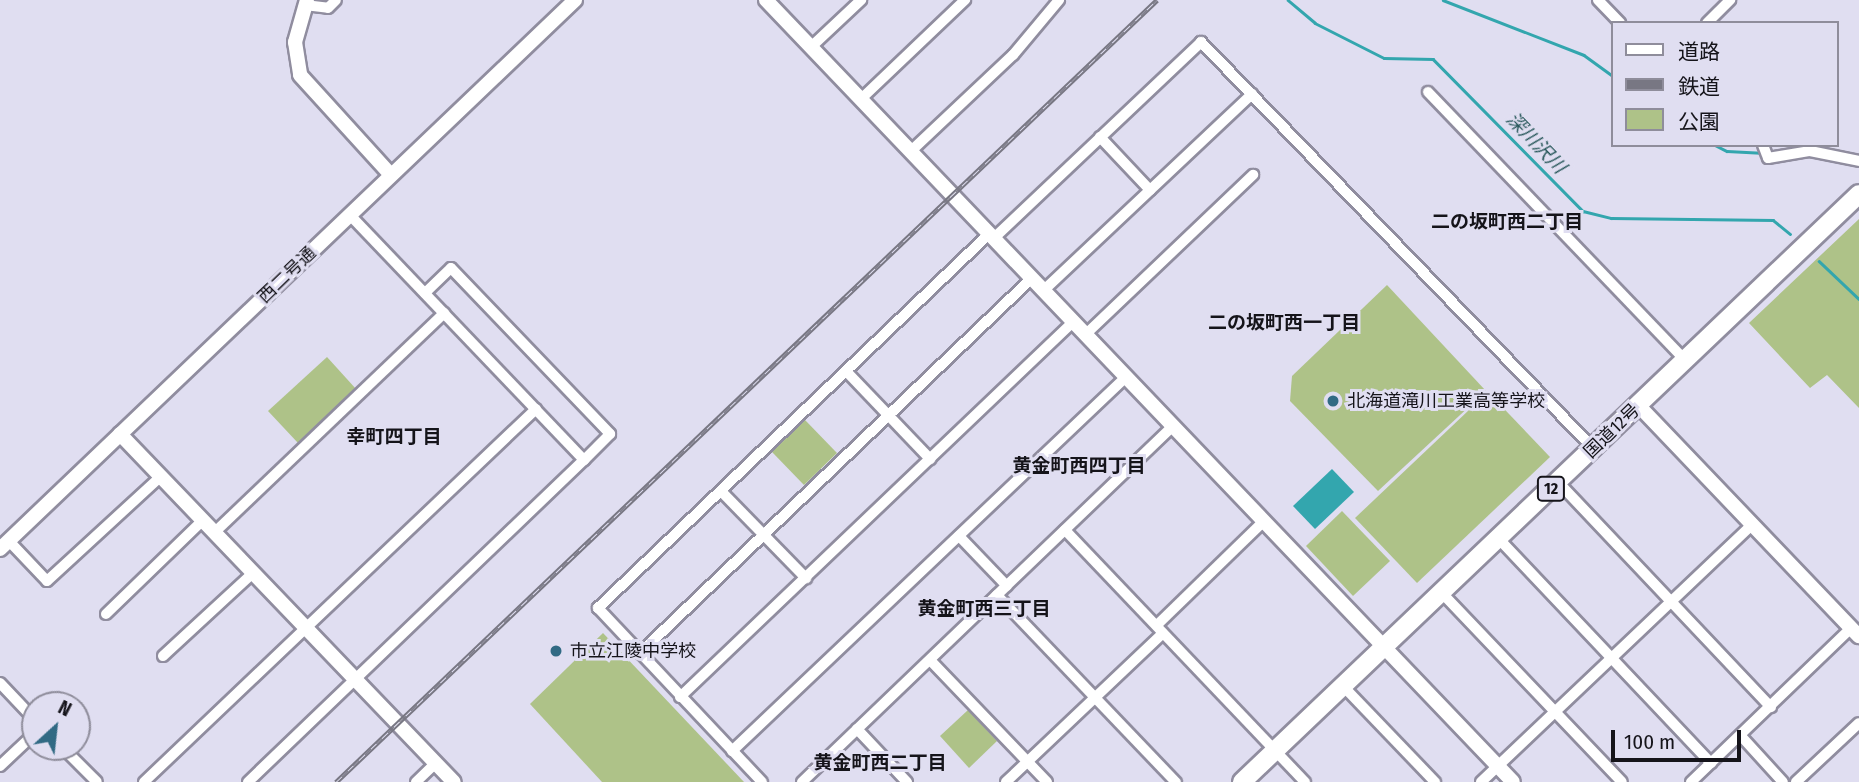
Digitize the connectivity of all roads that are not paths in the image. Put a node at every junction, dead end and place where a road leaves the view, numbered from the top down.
1 (336, 0) edge
2 (575, 0) edge
3 (766, 0) edge
4 (861, 0) edge
5 (965, 0) edge
6 (1059, 0) edge
7 (1598, 0) edge
8 (1730, 0) edge
9 (306, 3) edge
10 (1617, 21) edge
11 (1709, 21) edge
12 (811, 47) junction
13 (1428, 92) dead end
14 (1252, 94) junction
15 (862, 99) junction
16 (1100, 137) junction
17 (1764, 147) edge
18 (911, 151) junction
19 (1859, 161) edge
20 (391, 175) junction
21 (1253, 175) dead end
22 (1150, 190) junction
23 (1859, 194) edge
24 (350, 215) junction
25 (992, 235) junction
26 (1032, 278) junction
27 (1044, 290) junction
28 (425, 293) junction
29 (444, 313) junction
30 (1074, 321) junction
31 (1086, 334) junction
32 (1685, 360) junction
33 (846, 371) junction
34 (1126, 377) junction
35 (1638, 405) junction
36 (536, 409) junction
37 (888, 415) junction
38 (1173, 426) junction
39 (120, 434) junction
40 (1593, 448) junction
41 (930, 459) junction
42 (584, 460) junction
43 (161, 476) junction
44 (1558, 482) junction
45 (721, 491) junction
46 (203, 520) junction
47 (1264, 521) junction
48 (1752, 524) junction
49 (1065, 530) junction
50 (215, 532) junction
51 (764, 534) junction
52 (959, 536) junction
53 (1498, 538) junction
54 (5, 545) edge
55 (254, 572) junction
56 (806, 578) junction
57 (1007, 586) junction
58 (1441, 593) junction
59 (997, 595) junction
60 (1672, 603) junction
61 (106, 614) dead end
62 (305, 626) junction
63 (1160, 629) junction
64 (1855, 632) edge
65 (1384, 647) junction
66 (639, 653) junction
67 (163, 656) dead end
68 (1612, 658) junction
69 (930, 660) junction
70 (356, 679) junction
71 (0, 683) edge
72 (1343, 686) junction
73 (680, 697) junction
74 (1094, 697) junction
75 (21, 705) edge
76 (1771, 707) junction
77 (1556, 712) junction
78 (1859, 723) edge
79 (857, 729) junction
80 (1741, 736) junction
81 (21, 746) edge
82 (732, 751) junction
83 (1275, 751) junction
84 (76, 761) edge
85 (1028, 761) junction
86 (436, 763) junction
87 (1711, 763) junction
88 (0, 766) edge
89 (1498, 766) junction
90 (97, 782) edge
91 (144, 782) edge
92 (248, 782) edge
93 (416, 782) edge
94 (454, 782) edge
95 (762, 782) edge
96 (802, 782) edge
97 (907, 782) edge
98 (1006, 782) edge
99 (1047, 782) edge
100 (1176, 782) edge
101 (1242, 782) edge
102 (1305, 782) edge
103 (1435, 782) edge
104 (1481, 782) edge
105 (1513, 782) edge
106 (1622, 782) edge
107 (1691, 782) edge
108 (1783, 782) edge
109 (1796, 782) edge

1 - 9 street
2 - 20 street, 西二号通
3 - 12 street
4 - 12 street
5 - 15 street
6 - 18 street
7 - 10 street
8 - 11 street
9 - 20 street
12 - 15 street
13 - 32 street
14 - 16 street
14 - 22 street
14 - 40 street
15 - 18 street
16 - 22 street
16 - 25 street
17 - 19 street
18 - 25 street
20 - 24 street, 西二号通
21 - 31 street
22 - 27 street
23 - 32 highway, 国道12号 / 12
24 - 28 street
24 - 39 street, 西二号通
25 - 26 street
25 - 33 street
26 - 27 street
26 - 37 street
27 - 30 street
28 - 29 street
28 - 42 street
29 - 36 street
29 - 50 street
30 - 31 street
30 - 41 street
31 - 34 street
32 - 35 highway, 国道12号 / 12
33 - 37 street
33 - 45 street
34 - 38 street
34 - 52 street
35 - 40 highway, 国道12号 / 12
35 - 48 street
36 - 42 street
36 - 62 street
37 - 41 street
37 - 51 street
38 - 47 street
38 - 49 street
39 - 43 street
39 - 54 street, 西二号通
40 - 44 highway, 国道12号 / 12
41 - 56 street
42 - 70 street
43 - 46 street
43 - 54 street
44 - 53 highway, 国道12号 / 12
44 - 60 street
45 - 51 street
45 - 66 street
46 - 50 street
46 - 61 street
47 - 63 street
47 - 65 street
48 - 60 street
48 - 64 street
49 - 57 street
49 - 63 street
50 - 55 street
51 - 56 street
51 - 66 street
52 - 57 street
52 - 82 street
53 - 58 highway, 国道12号 / 12
53 - 68 street
55 - 62 street
55 - 67 street
56 - 73 street
57 - 59 street
58 - 65 highway, 国道12号 / 12
58 - 77 street
59 - 69 street
59 - 74 street
60 - 68 street
60 - 76 street
62 - 70 street
62 - 91 street
63 - 74 street
63 - 83 street
64 - 76 street
65 - 72 highway, 国道12号 / 12
65 - 89 street
66 - 73 street
68 - 77 street
68 - 87 street
69 - 79 street
69 - 85 street
70 - 86 street
70 - 92 street
71 - 75 street
72 - 83 highway, 国道12号 / 12
72 - 103 street
73 - 82 street
74 - 85 street
74 - 100 street
76 - 80 street
77 - 89 street
77 - 106 street
78 - 109 street
79 - 96 street
79 - 97 street
80 - 87 street
80 - 108 street
81 - 88 street
82 - 95 street
83 - 101 highway, 国道12号 / 12
83 - 102 street
84 - 90 street
85 - 98 street
85 - 99 street
86 - 93 street
86 - 94 street
87 - 107 street
89 - 104 street
89 - 105 street

